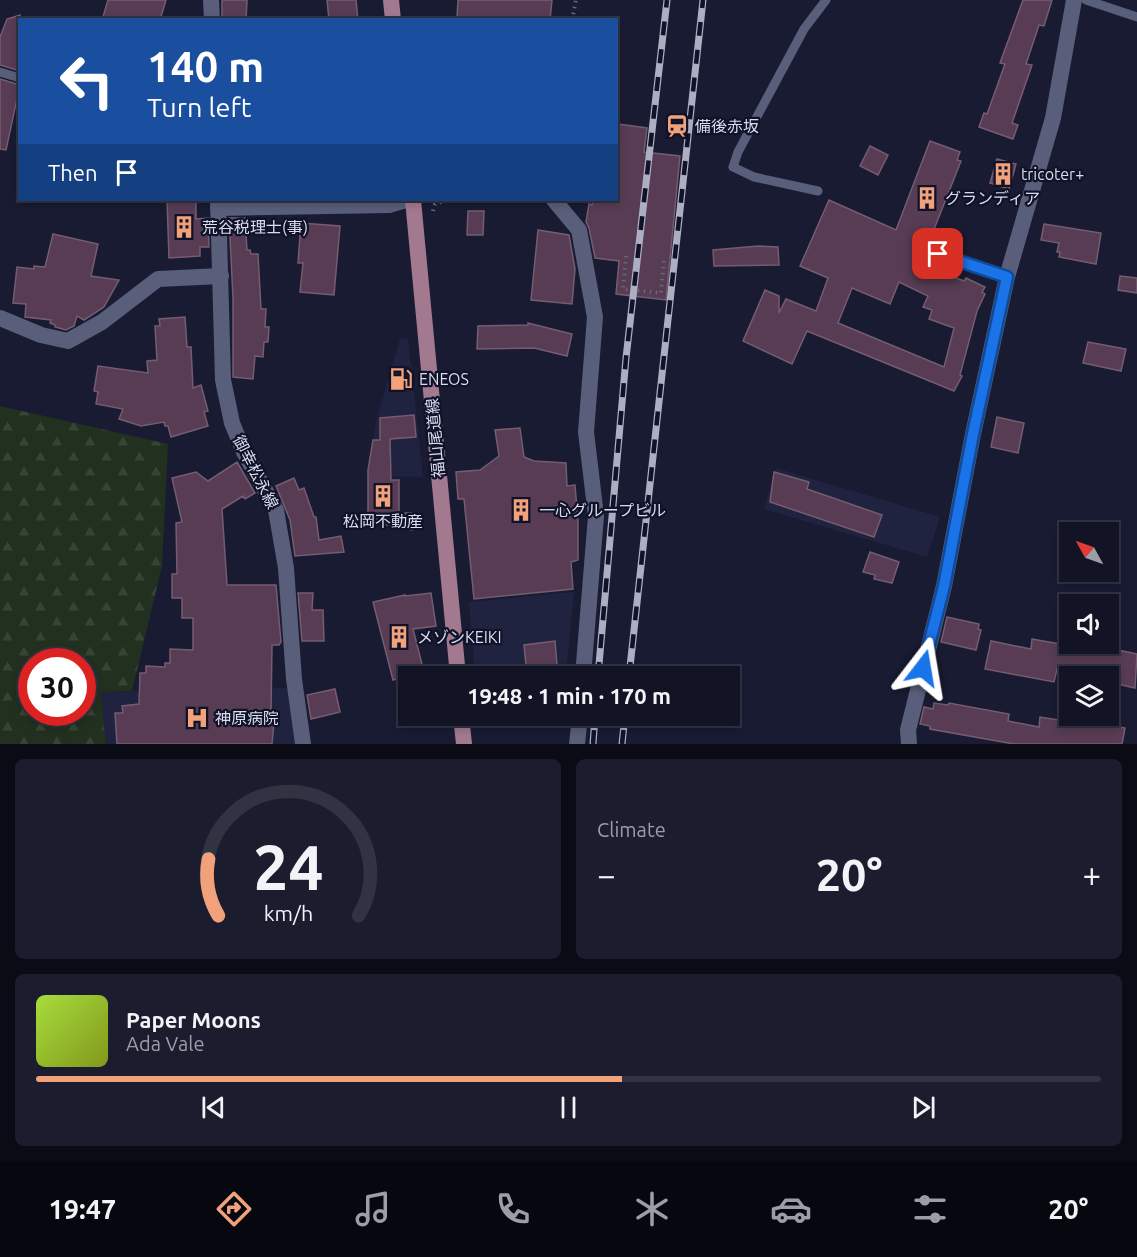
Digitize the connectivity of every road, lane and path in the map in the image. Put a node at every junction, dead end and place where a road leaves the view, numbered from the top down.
1 (211, 0) edge
2 (391, 0) edge
3 (576, 0) edge
4 (826, 0) edge
5 (1074, 0) edge
6 (1086, 0) edge
7 (1137, 17) edge
8 (212, 18) edge
9 (393, 18) edge
10 (572, 18) edge
11 (0, 72) edge
12 (18, 77) edge
13 (818, 191) dead end
14 (403, 201) edge
15 (413, 201) edge
16 (555, 201) edge
17 (218, 204) edge
18 (938, 254) dead end
19 (626, 256) dead end
20 (664, 259) dead end
21 (221, 276) junction
22 (1007, 277) junction
23 (0, 318) edge
24 (457, 666) edge
25 (584, 666) edge
26 (462, 726) edge
27 (579, 726) edge
28 (303, 744) edge
29 (464, 744) edge
30 (578, 744) edge
31 (909, 744) edge

1 - 8 street
2 - 9 main road
3 - 10 path
4 - 13 lane
5 - 22 street
6 - 7 lane
11 - 12 lane
14 - 17 street
15 - 24 main road, 福山尾道線
16 - 25 street
17 - 21 street, 御幸松永線
18 - 22 lane
19 - 20 path
21 - 23 street
21 - 28 street, 御幸松永線
22 - 31 street
26 - 29 main road
27 - 30 street

